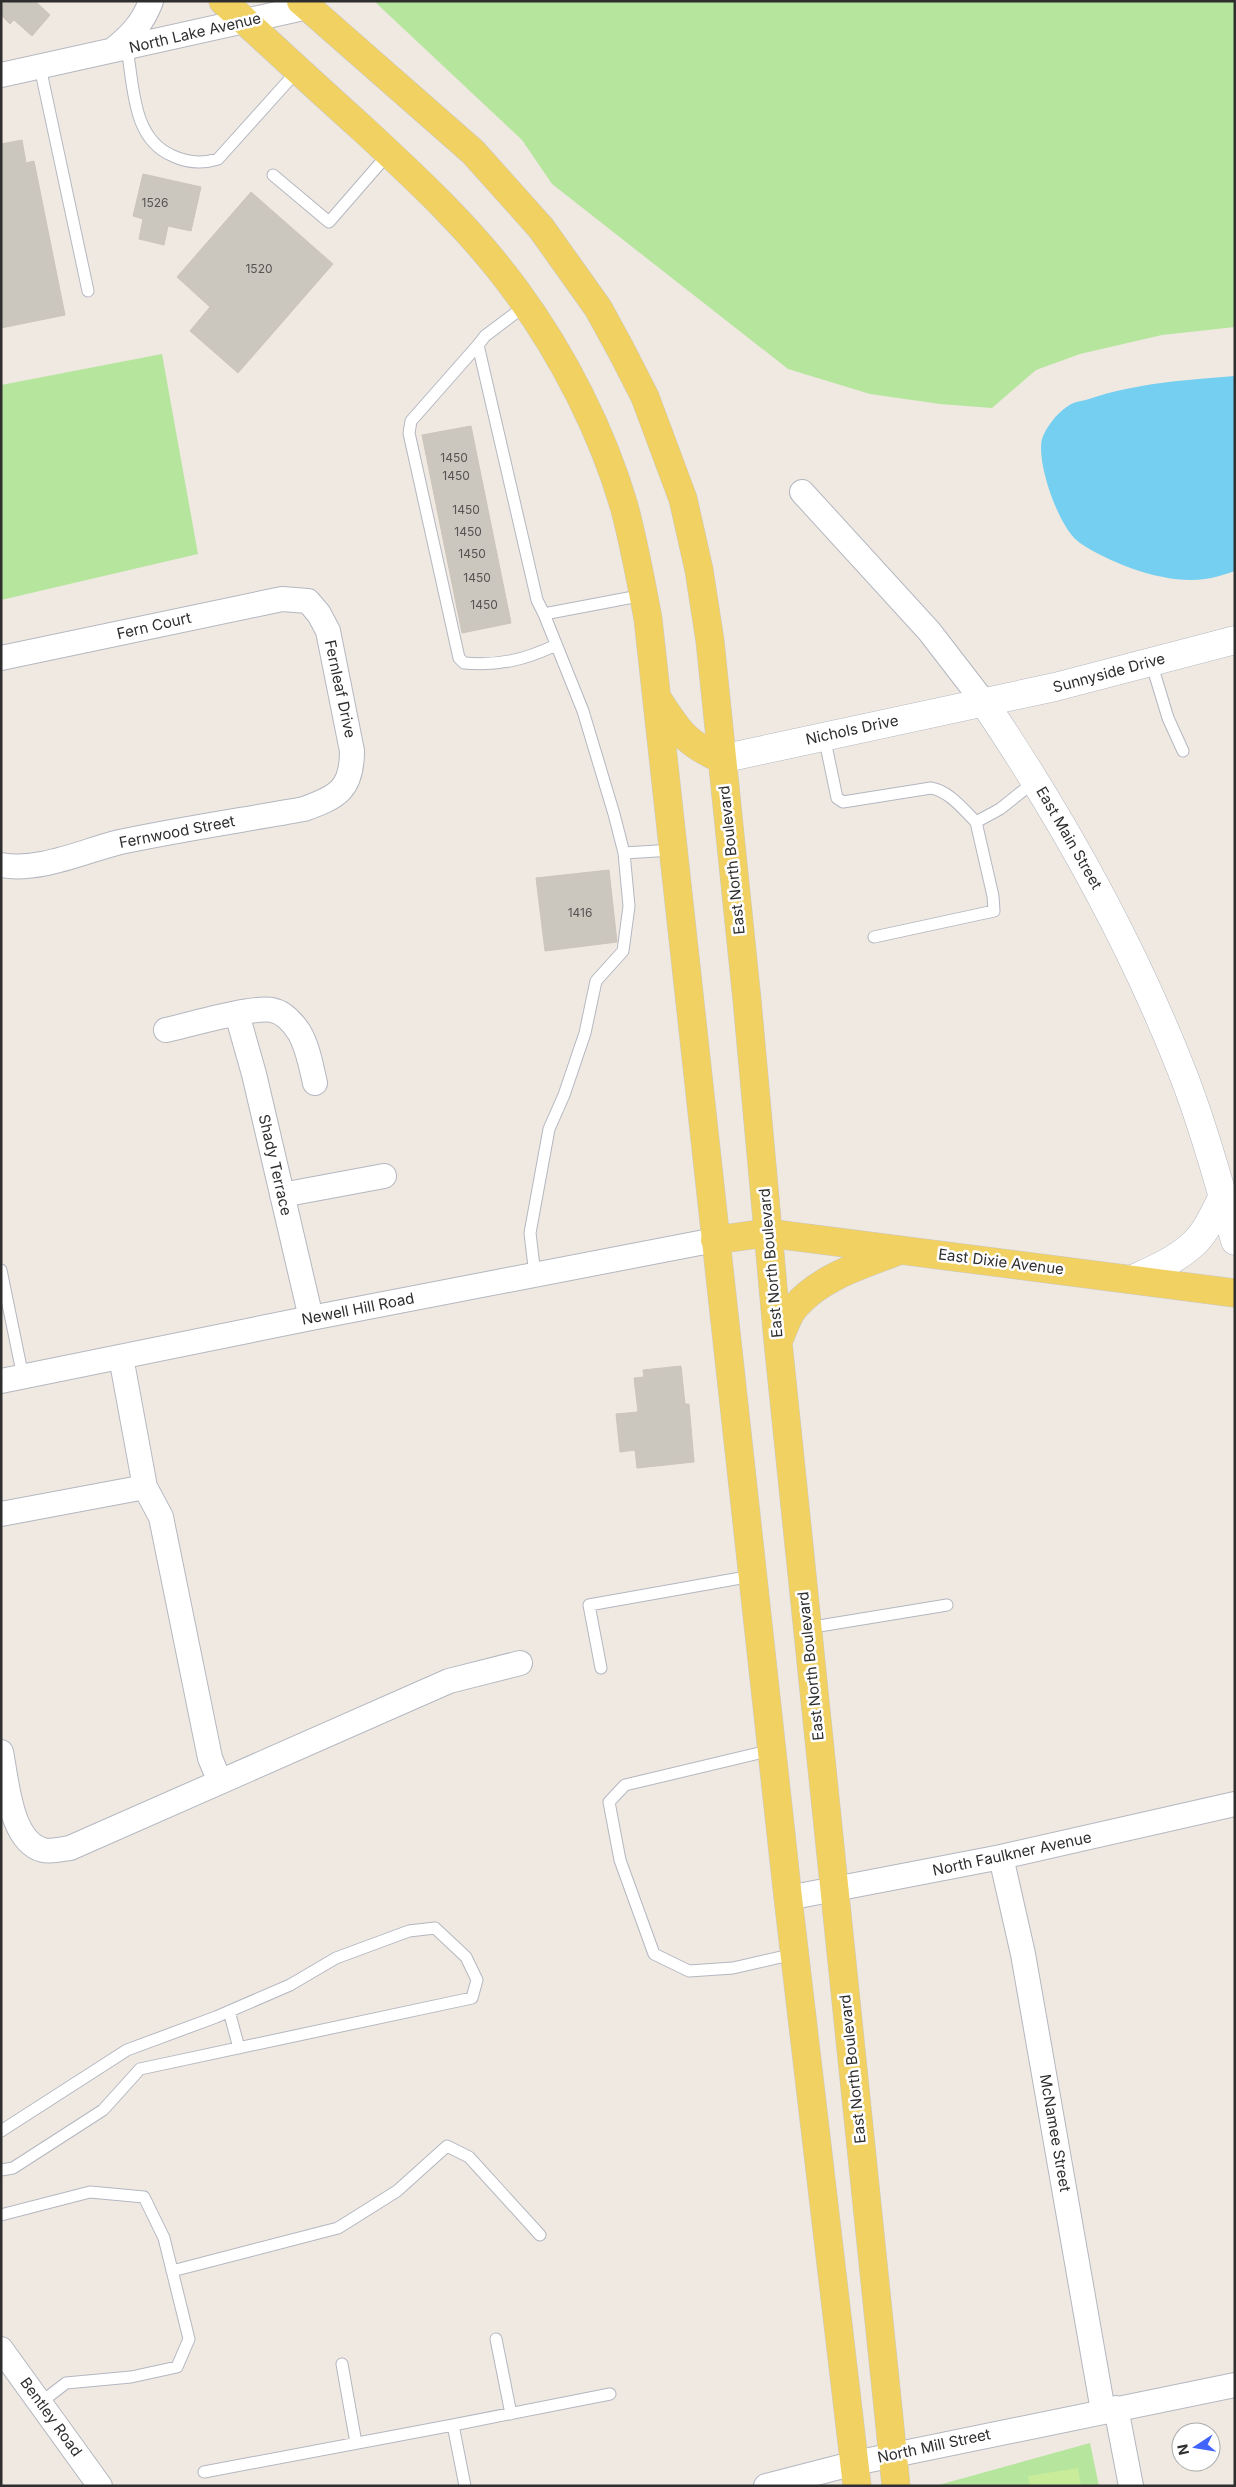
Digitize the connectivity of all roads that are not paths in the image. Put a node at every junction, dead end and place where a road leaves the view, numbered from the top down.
1 (151, 1) edge
2 (223, 1) edge
3 (305, 4) edge
4 (246, 22) junction
5 (119, 50) junction
6 (40, 67) junction
7 (298, 70) junction
8 (1, 75) edge
9 (389, 153) junction
10 (273, 175) dead end
11 (88, 291) dead end
12 (526, 305) junction
13 (478, 345) junction
14 (802, 492) dead end
15 (644, 595) junction
16 (308, 601) joint
17 (544, 614) junction
18 (1235, 640) edge
19 (556, 645) junction
20 (1, 658) edge
21 (1151, 662) junction
22 (656, 698) junction
23 (983, 701) junction
24 (824, 736) junction
25 (1183, 751) dead end
26 (721, 758) junction
27 (1035, 781) junction
28 (347, 784) joint
29 (976, 822) junction
30 (673, 850) junction
31 (624, 853) junction
32 (1, 865) edge
33 (874, 937) dead end
34 (237, 1014) junction
35 (166, 1030) dead end
36 (315, 1083) dead end
37 (384, 1176) dead end
38 (282, 1195) junction
39 (1223, 1196) junction
40 (767, 1233) junction
41 (715, 1240) junction
42 (1235, 1241) edge
43 (902, 1249) junction
44 (1, 1270) edge
45 (535, 1275) junction
46 (1133, 1279) junction
47 (1235, 1293) edge
48 (311, 1318) junction
49 (778, 1342) junction
50 (121, 1356) junction
51 (12, 1379) edge
52 (145, 1487) junction
53 (1, 1514) edge
54 (752, 1576) junction
55 (947, 1605) dead end
56 (807, 1628) junction
57 (520, 1663) dead end
58 (601, 1668) dead end
59 (772, 1750) junction
60 (1, 1752) edge
61 (220, 1782) junction
62 (1235, 1804) edge
63 (1001, 1857) junction
64 (834, 1891) junction
65 (788, 1898) junction
66 (794, 1954) junction
67 (229, 2011) junction
68 (239, 2048) junction
69 (1, 2131) edge
70 (1, 2170) edge
71 (1, 2215) edge
72 (540, 2235) dead end
73 (172, 2271) junction
74 (496, 2338) dead end
75 (1, 2349) edge
76 (342, 2364) dead end
77 (1235, 2385) edge
78 (610, 2394) dead end
79 (40, 2403) junction
80 (1110, 2409) junction
81 (511, 2414) junction
82 (454, 2425) junction
83 (356, 2444) junction
84 (893, 2455) junction
85 (204, 2472) dead end
86 (856, 2474) edge
87 (100, 2486) edge
88 (465, 2486) edge
89 (766, 2486) edge
90 (896, 2486) edge
91 (1131, 2486) edge

1 - 5 street, North Lake Avenue
2 - 4 main road
3 - 4 street, North Lake Avenue
3 - 26 main road, East North Boulevard
4 - 5 street, North Lake Avenue
4 - 7 main road
5 - 6 street, North Lake Avenue
5 - 7 lane
6 - 8 street, North Lake Avenue
6 - 11 lane
7 - 9 main road
9 - 10 lane
9 - 12 main road
12 - 13 lane
12 - 15 main road
13 - 17 lane
13 - 19 lane
14 - 23 street, East Main Street
15 - 17 lane
15 - 22 main road
16 - 20 street, Fern Court
16 - 28 street, Fernleaf Drive
17 - 19 lane
18 - 21 street, Sunnyside Drive
19 - 31 lane
21 - 23 street, Sunnyside Drive
21 - 25 lane
22 - 26 main road
22 - 30 main road
23 - 24 street, Nichols Drive
23 - 27 street, East Main Street
24 - 26 street, Nichols Drive
24 - 29 lane
26 - 40 main road, East North Boulevard
27 - 29 lane
27 - 39 street, East Main Street
28 - 32 street, Fernwood Street
29 - 33 lane
30 - 31 lane
30 - 41 main road
31 - 45 lane
34 - 35 street
34 - 36 street
34 - 38 street, Shady Terrace
37 - 38 street
38 - 48 street, Shady Terrace
39 - 42 street, East Main Street
39 - 46 street
40 - 41 main road, East Dixie Avenue
40 - 43 main road, East Dixie Avenue
40 - 49 main road, East North Boulevard
41 - 45 street, Newell Hill Road
41 - 54 main road
43 - 46 main road, East Dixie Avenue
43 - 49 main road
44 - 51 lane
45 - 48 street, Newell Hill Road
46 - 47 main road, East Dixie Avenue
48 - 50 street, Newell Hill Road
49 - 56 main road, East North Boulevard
50 - 51 street, Newell Hill Road
50 - 52 street
52 - 53 street
52 - 61 street
54 - 58 lane
54 - 59 main road
55 - 56 lane
56 - 64 main road, East North Boulevard
57 - 61 street
59 - 65 main road
59 - 66 lane
60 - 61 street
62 - 63 street, North Faulkner Avenue
63 - 64 street, North Faulkner Avenue
63 - 80 street, McNamee Street
64 - 65 street, North Faulkner Avenue
64 - 84 main road, East North Boulevard
65 - 66 main road
66 - 86 main road
67 - 68 lane
67 - 68 lane
67 - 69 lane
68 - 70 lane
71 - 73 lane
72 - 73 lane
73 - 79 lane
74 - 81 lane
75 - 79 street, Bentley Road
76 - 83 lane
77 - 80 street, North Mill Street
78 - 81 lane
79 - 87 street, Bentley Road
80 - 84 street, North Mill Street
80 - 91 street, McNamee Street
81 - 82 lane
82 - 83 lane
82 - 88 lane
83 - 85 lane
84 - 86 street, North Mill Street
84 - 90 main road, East North Boulevard
86 - 89 street, North Mill Street

